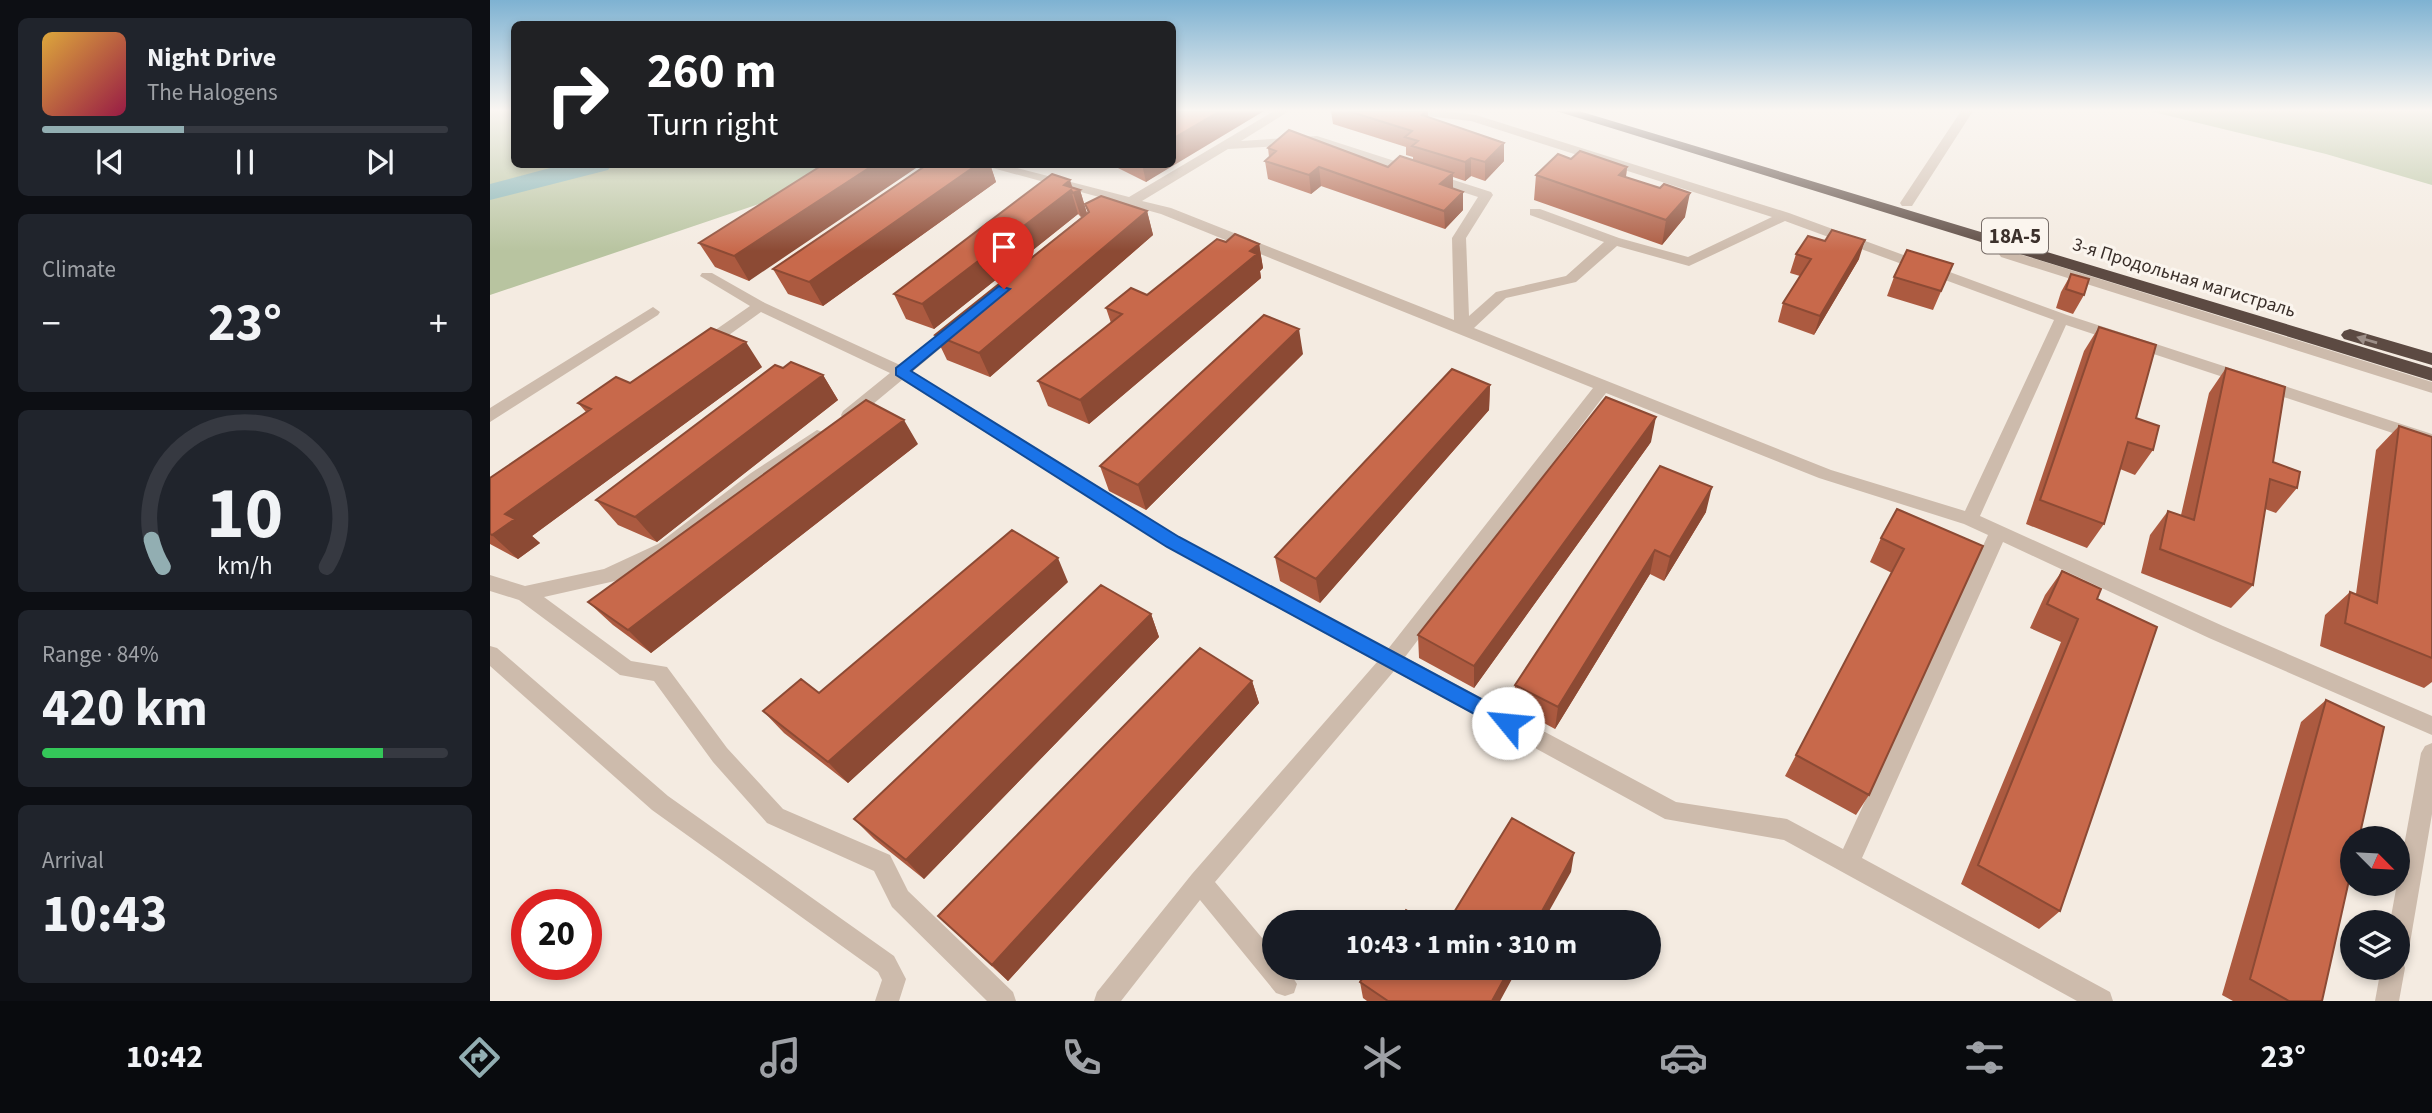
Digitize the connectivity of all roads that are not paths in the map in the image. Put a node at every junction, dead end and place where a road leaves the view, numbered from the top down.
1 (1205, 158) edge
2 (1371, 158) edge
3 (1599, 158) edge
4 (1717, 158) edge
5 (1755, 158) edge
6 (1937, 158) edge
7 (999, 168) edge
8 (1131, 202) junction
9 (1907, 203) junction
10 (1535, 212) dead end
11 (1108, 213) edge
12 (1784, 216) junction
13 (1614, 241) junction
14 (2006, 254) dead end
15 (707, 276) dead end
16 (760, 306) junction
17 (653, 312) dead end
18 (2062, 318) junction
19 (966, 319) edge
20 (1462, 331) junction
21 (692, 353) edge
22 (2432, 359) edge
23 (901, 372) junction
24 (2432, 375) edge
25 (1602, 387) junction
26 (2432, 388) edge
27 (490, 416) edge
28 (2432, 440) edge
29 (1970, 519) junction
30 (1999, 532) junction
31 (490, 583) edge
32 (525, 594) junction
33 (490, 654) edge
34 (1391, 660) junction
35 (2432, 726) edge
36 (2432, 753) edge
37 (1848, 863) junction
38 (1200, 882) junction
39 (2404, 910) edge
40 (2391, 980) edge
41 (1285, 984) dead end
42 (887, 1001) edge
43 (1004, 1001) edge
44 (1106, 1001) edge
45 (2101, 1001) edge
46 (2387, 1001) edge

1 - 8 street
2 - 20 street
3 - 12 street
4 - 24 highway, 3-я Продольная магистраль / 18А-5
5 - 9 highway, 3-я Продольная магистраль / 18А-5
6 - 9 street
7 - 8 street
8 - 11 street
8 - 20 street
22 -> 9 highway, 3-я Продольная магистраль / 18А-5
10 - 13 street
12 - 13 street
12 - 18 street
13 - 20 street
14 - 26 street
15 - 16 street
16 - 21 street
16 - 23 street
17 - 27 street
18 - 28 street
18 - 29 street
19 - 23 street
20 - 25 street
23 - 32 street
23 - 34 street
25 - 29 street
25 - 34 street
29 - 30 street
30 - 35 street
30 - 37 street
31 - 32 street
32 - 43 street
33 - 42 street
34 - 37 street
34 - 38 street
36 - 39 street
37 - 45 street
38 - 41 street
38 - 44 street
40 - 46 street

